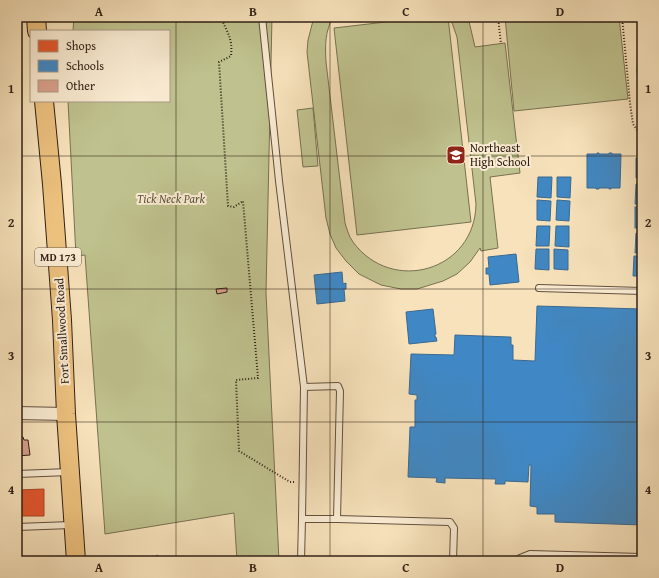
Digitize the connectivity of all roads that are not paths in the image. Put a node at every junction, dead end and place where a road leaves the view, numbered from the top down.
1 (36, 17) edge
2 (262, 17) edge
3 (37, 30) edge
4 (44, 102) edge
5 (539, 288) dead end
6 (642, 291) edge
7 (304, 387) junction
8 (17, 413) edge
9 (66, 414) junction
10 (70, 472) junction
11 (17, 474) edge
12 (302, 519) junction
13 (337, 519) junction
14 (74, 525) junction
15 (17, 527) edge
16 (642, 557) edge
17 (17, 559) edge
18 (23, 561) edge
19 (76, 561) edge
20 (301, 561) edge
21 (453, 561) edge
22 (518, 561) edge

1 - 3 main road
2 - 7 lane
4 - 9 main road, Fort Smallwood Road / MD 173
5 - 6 lane
7 - 12 lane
7 - 13 lane
8 - 9 street
9 - 10 main road, Fort Smallwood Road / MD 173
10 - 11 lane
10 - 14 main road, Fort Smallwood Road / MD 173
12 - 13 lane
12 - 20 lane
13 - 21 lane
14 - 15 lane
14 - 19 main road, Fort Smallwood Road / MD 173
16 - 22 lane
17 - 18 lane

